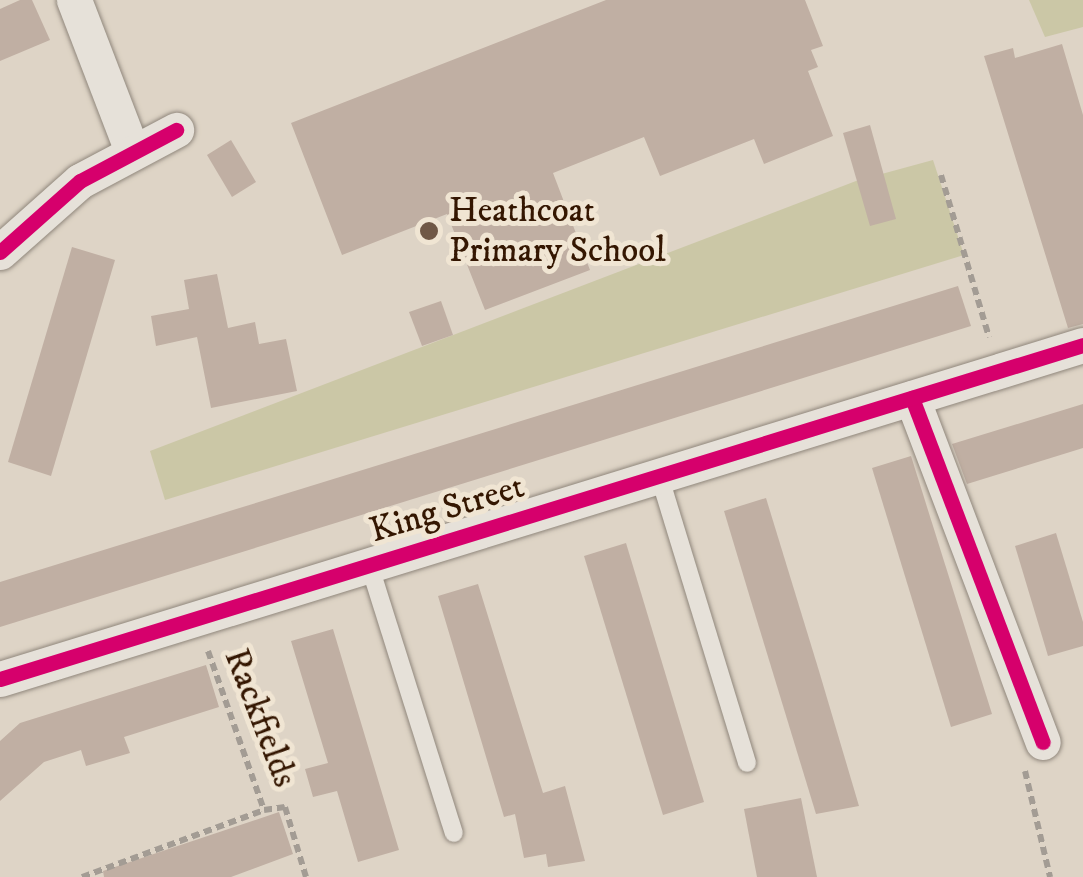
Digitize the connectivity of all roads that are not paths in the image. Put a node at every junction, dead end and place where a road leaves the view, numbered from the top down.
1 (74, 0) edge
2 (176, 130) dead end
3 (132, 152) junction
4 (0, 252) edge
5 (1083, 345) edge
6 (912, 398) junction
7 (659, 475) junction
8 (368, 564) junction
9 (0, 679) edge
10 (1043, 742) road end
11 (747, 763) dead end
12 (454, 833) dead end

1 - 3 street
2 - 3 street
3 - 4 street
5 - 6 street, King Street
6 - 7 street, King Street
6 - 10 street
7 - 8 street, King Street
7 - 11 lane
8 - 9 street, King Street
8 - 12 lane

